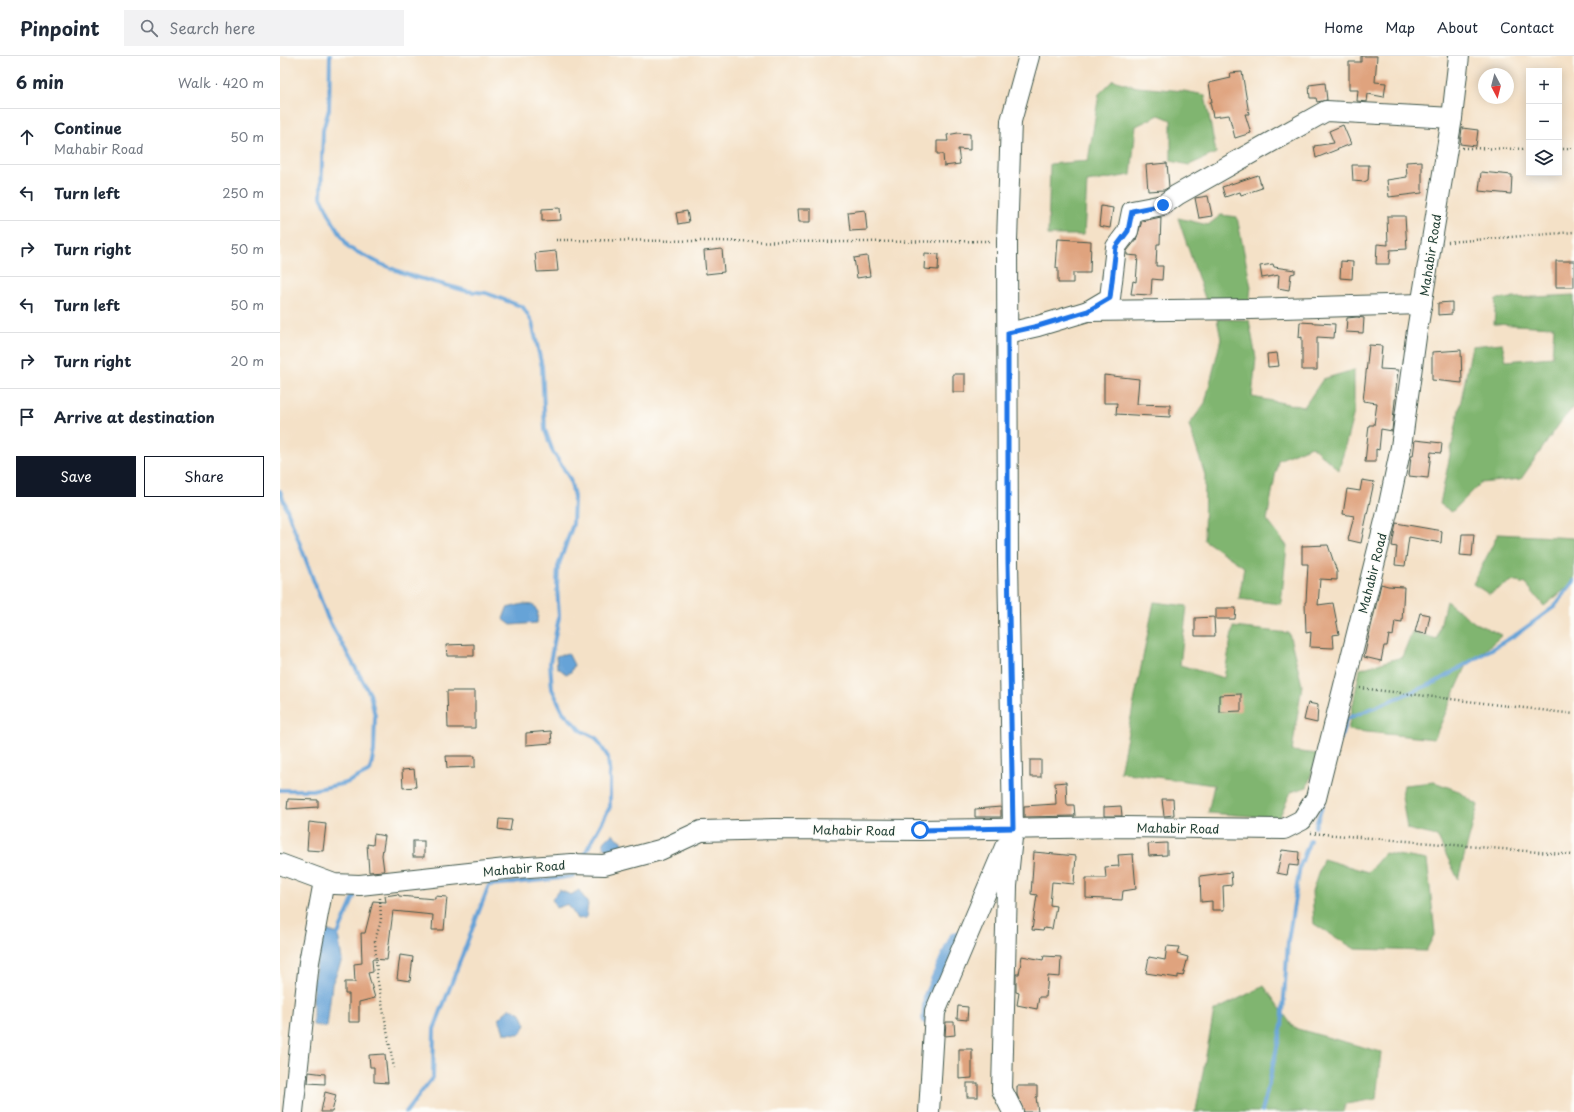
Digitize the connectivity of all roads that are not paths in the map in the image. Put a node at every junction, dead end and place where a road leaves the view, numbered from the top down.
1 (1029, 56) edge
2 (1459, 56) edge
3 (1452, 118) junction
4 (1422, 304) junction
5 (1088, 311) junction
6 (1008, 333) junction
7 (1013, 828) junction
8 (280, 864) edge
9 (324, 881) junction
10 (293, 1112) edge
11 (929, 1112) edge
12 (1013, 1112) edge

1 - 6 street
2 - 3 street, Mahabir Road
3 - 4 street, Mahabir Road
3 - 5 street
4 - 5 street
4 - 7 street, Mahabir Road
5 - 6 street
6 - 7 street
7 - 9 street, Mahabir Road
7 - 11 street
7 - 12 street
8 - 9 street, Mahabir Road
9 - 10 street

